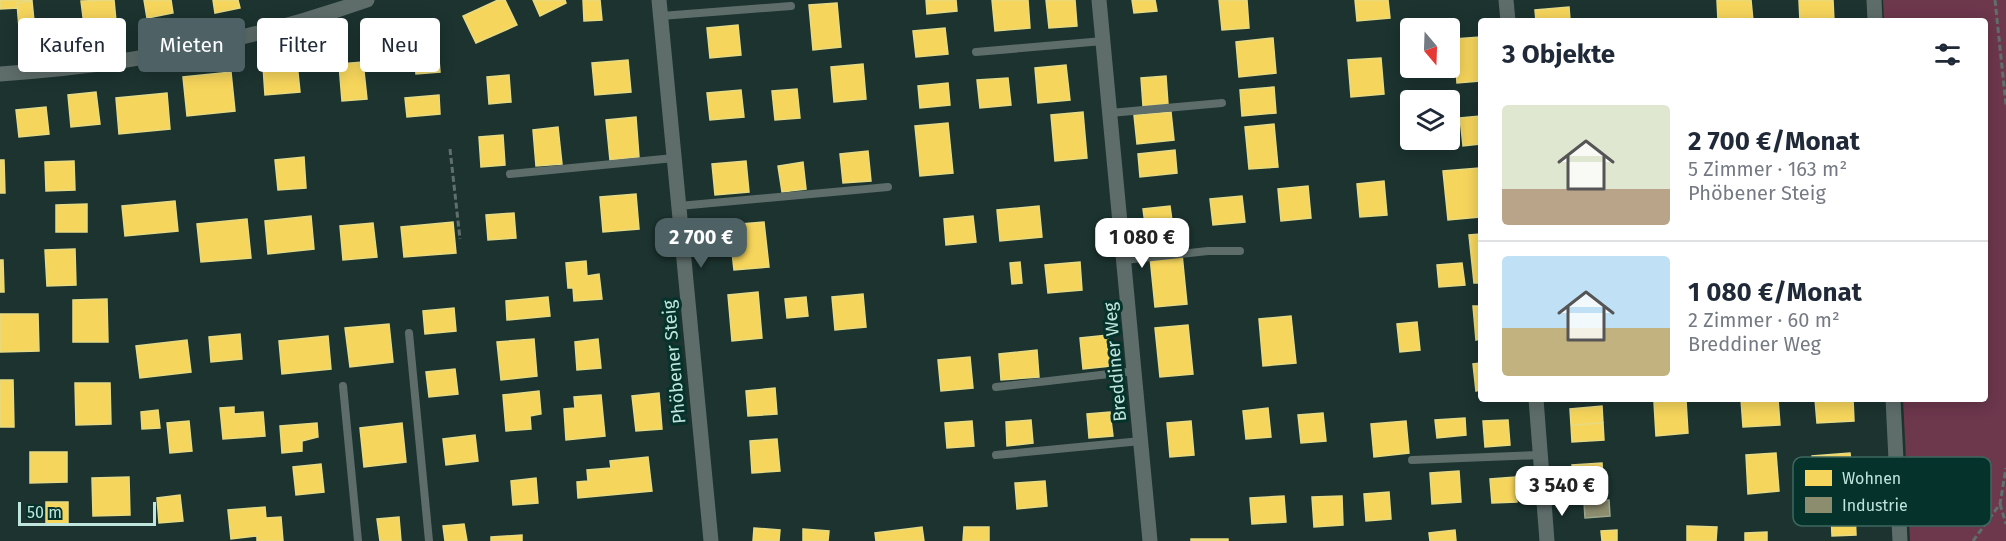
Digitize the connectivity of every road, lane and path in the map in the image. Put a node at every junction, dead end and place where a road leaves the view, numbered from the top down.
1 (368, 0) edge
2 (659, 0) edge
3 (1099, 0) edge
4 (1506, 0) edge
5 (1875, 0) edge
6 (1995, 0) edge
7 (791, 6) dead end
8 (661, 16) junction
9 (1508, 18) edge
10 (1875, 18) edge
11 (1103, 41) junction
12 (976, 52) dead end
13 (0, 74) edge
14 (1222, 103) dead end
15 (2006, 105) edge
16 (1110, 113) junction
17 (450, 149) dead end
18 (674, 158) junction
19 (510, 174) dead end
20 (888, 187) dead end
21 (679, 206) junction
22 (460, 239) dead end
23 (1240, 251) dead end
24 (1124, 260) junction
25 (409, 333) dead end
26 (1135, 371) junction
27 (343, 386) dead end
28 (996, 387) dead end
29 (1536, 402) edge
30 (1893, 402) edge
31 (1142, 441) junction
32 (996, 455) dead end
33 (1540, 455) junction
34 (1896, 457) edge
35 (1412, 460) dead end
36 (2006, 468) edge
37 (2000, 504) junction
38 (1991, 516) edge
39 (2006, 524) edge
40 (1899, 526) edge
41 (1984, 526) edge
42 (358, 541) edge
43 (429, 541) edge
44 (711, 541) edge
45 (1150, 541) edge
46 (1547, 541) edge
47 (1900, 541) edge
48 (1973, 541) edge

1 - 13 street
2 - 8 street, Phöbener Steig
3 - 11 street, Breddiner Weg
4 - 9 street
5 - 10 street
6 - 15 path
7 - 8 lane
8 - 18 street, Phöbener Steig
11 - 12 lane
11 - 16 street, Breddiner Weg
14 - 16 lane
16 - 24 street, Breddiner Weg
17 - 22 path
18 - 19 lane
18 - 21 street, Phöbener Steig
20 - 21 lane
21 - 44 street, Phöbener Steig
23 - 24 lane
24 - 26 street, Breddiner Weg
25 - 43 lane
26 - 28 lane
26 - 31 street, Breddiner Weg
27 - 42 lane
29 - 33 street
30 - 34 street
31 - 32 lane
31 - 45 street, Breddiner Weg
33 - 35 lane
33 - 46 street
36 - 37 path
37 - 38 path
37 - 39 path
40 - 47 street
41 - 48 path

